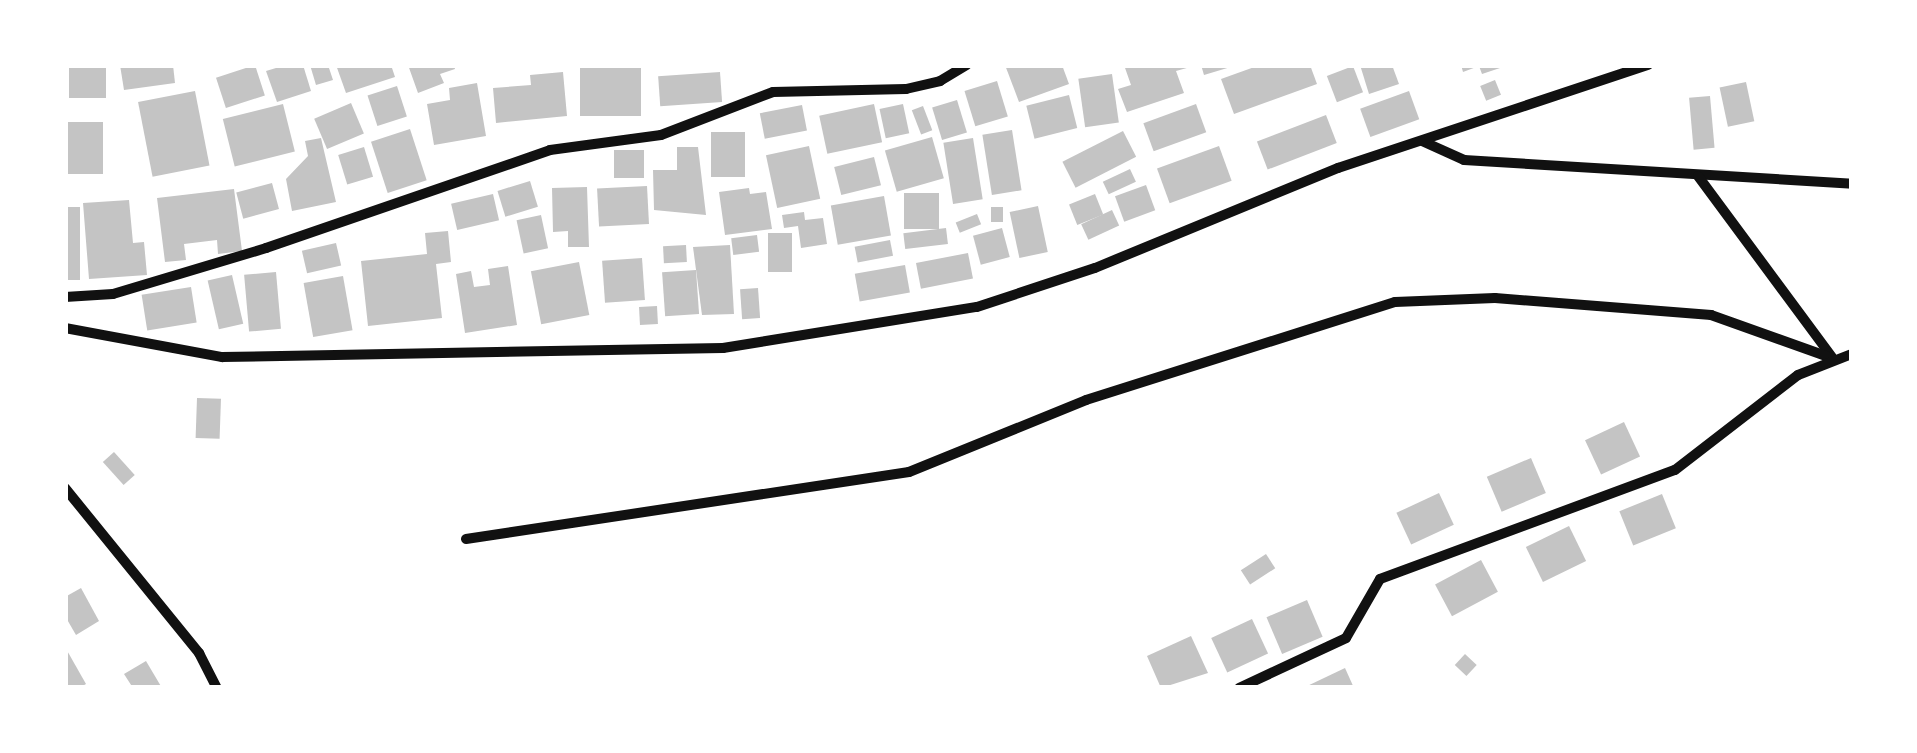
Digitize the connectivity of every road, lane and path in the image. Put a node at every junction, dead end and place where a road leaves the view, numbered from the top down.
1 (967, 65) edge
2 (1648, 65) edge
3 (1421, 140) junction
4 (1698, 176) junction
5 (1852, 184) edge
6 (65, 298) edge
7 (65, 328) edge
8 (1852, 354) edge
9 (1832, 358) junction
10 (65, 488) edge
11 (466, 539) dead end
12 (217, 688) edge
13 (1239, 688) edge

1 - 6 street
2 - 3 street
3 - 4 street
3 - 7 street
4 - 5 street
4 - 9 street
8 - 9 street
9 - 11 street
9 - 13 street
10 - 12 street

